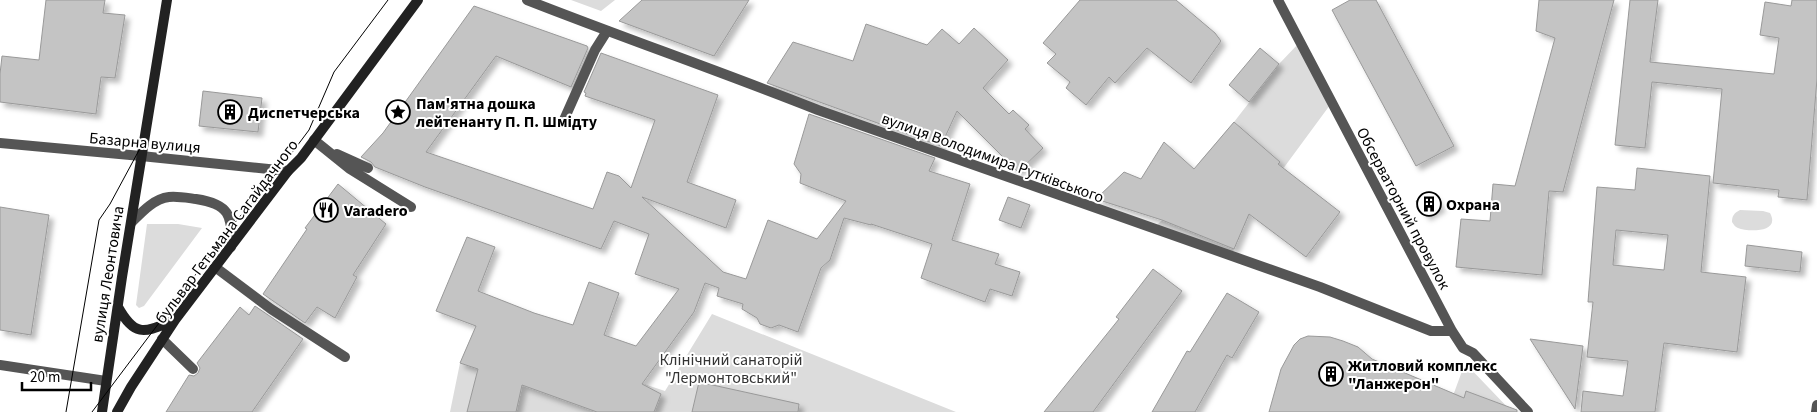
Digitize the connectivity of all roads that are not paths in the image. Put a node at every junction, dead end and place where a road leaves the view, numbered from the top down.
1 (167, 0) edge
2 (418, 0) edge
3 (527, 0) edge
4 (1278, 0) edge
5 (607, 31) junction
6 (562, 122) dead end
7 (314, 140) junction
8 (0, 143) edge
9 (327, 150) junction
10 (141, 156) junction
11 (368, 168) dead end
12 (288, 171) junction
13 (412, 207) dead end
14 (130, 223) junction
15 (231, 247) junction
16 (215, 267) junction
17 (118, 308) junction
18 (175, 320) junction
19 (1452, 331) junction
20 (162, 340) junction
21 (346, 357) dead end
22 (0, 365) edge
23 (192, 369) dead end
24 (106, 381) junction
25 (1817, 405) edge
26 (102, 412) edge
27 (117, 412) edge
28 (1528, 412) edge
29 (1816, 412) edge

1 - 10 street, вулиця Леонтовича
2 - 7 street, бульвар Гетьмана Сагайдачного
3 - 5 street, вулиця Володимира Рутківського
4 - 19 street, Обсерваторний провулок
5 - 6 street
5 - 19 street, вулиця Володимира Рутківського
7 - 9 street
7 - 12 street, бульвар Гетьмана Сагайдачного
8 - 10 street, Базарна вулиця
9 - 11 street
9 - 13 street
10 - 12 street, Базарна вулиця
10 - 14 street, вулиця Леонтовича
12 - 15 street, бульвар Гетьмана Сагайдачного
14 - 15 street
14 - 17 street, вулиця Леонтовича
15 - 16 street, бульвар Гетьмана Сагайдачного
16 - 18 street, бульвар Гетьмана Сагайдачного
16 - 21 street
17 - 18 street
17 - 24 street, вулиця Леонтовича
18 - 20 street, бульвар Гетьмана Сагайдачного
19 - 28 street, Обсерваторний провулок
20 - 23 street
20 - 27 street, бульвар Гетьмана Сагайдачного
22 - 24 street
24 - 26 street, вулиця Леонтовича
25 - 29 street

